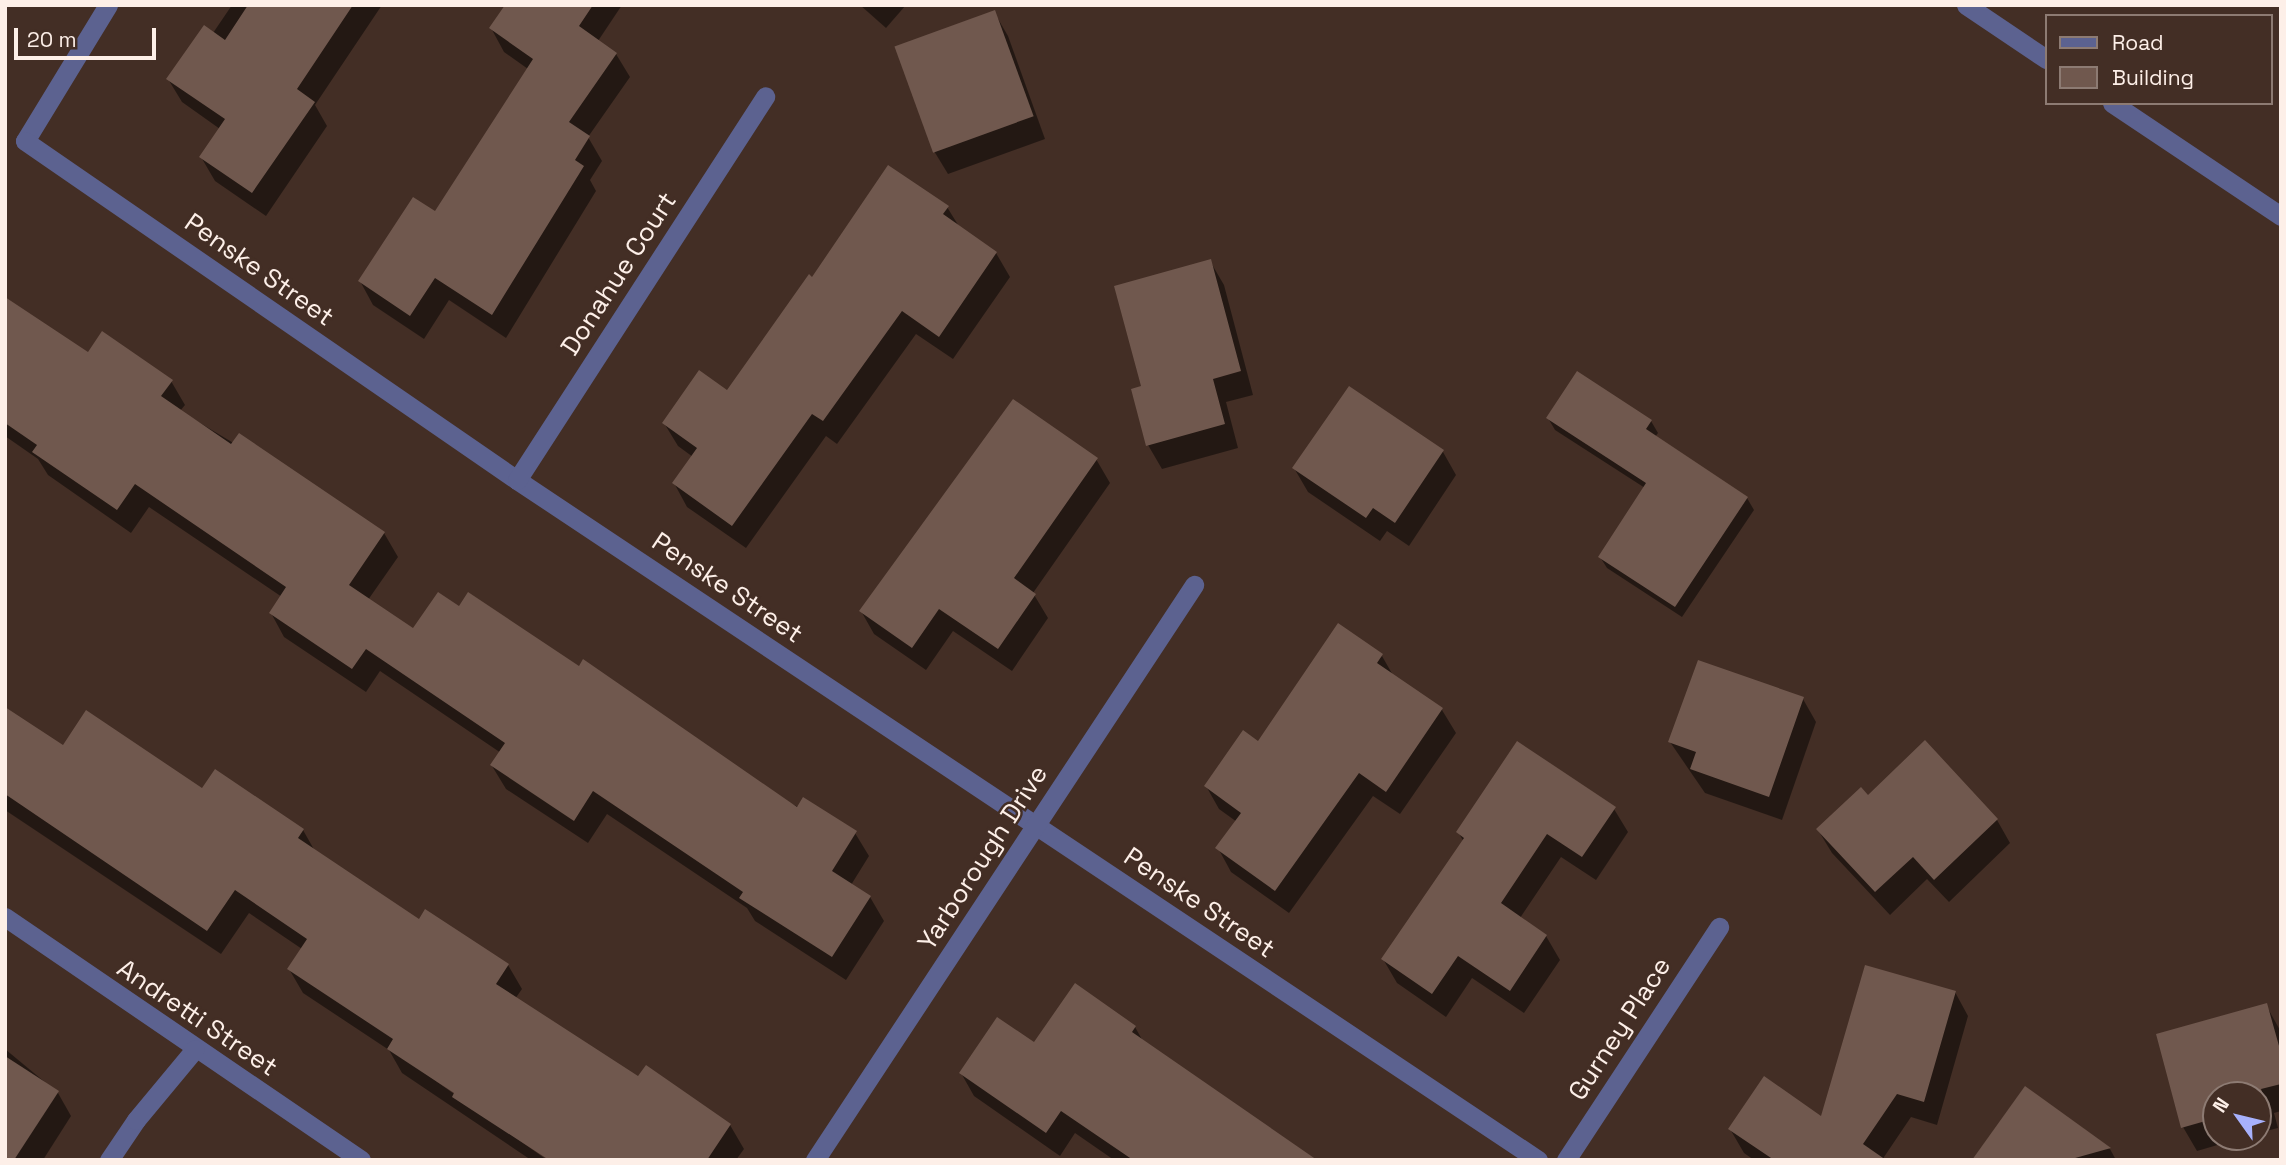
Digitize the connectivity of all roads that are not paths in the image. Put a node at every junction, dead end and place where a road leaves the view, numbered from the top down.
1 (108, 5) edge
2 (1966, 5) edge
3 (2044, 58) edge
4 (765, 96) dead end
5 (2115, 105) edge
6 (2281, 216) edge
7 (517, 480) junction
8 (1194, 584) dead end
9 (1036, 825) junction
10 (5, 917) edge
11 (1719, 928) dead end
12 (195, 1049) junction
13 (109, 1160) edge
14 (361, 1160) edge
15 (815, 1160) edge
16 (1538, 1160) edge
17 (1566, 1160) edge

1 - 7 street, Penske Street
2 - 3 street
4 - 7 street, Donahue Court
5 - 6 street
7 - 9 street, Penske Street
8 - 9 street, Yarborough Drive
9 - 15 street, Yarborough Drive
9 - 16 street, Penske Street
10 - 12 street, Andretti Street
11 - 17 street, Gurney Place
12 - 13 street
12 - 14 street, Andretti Street

